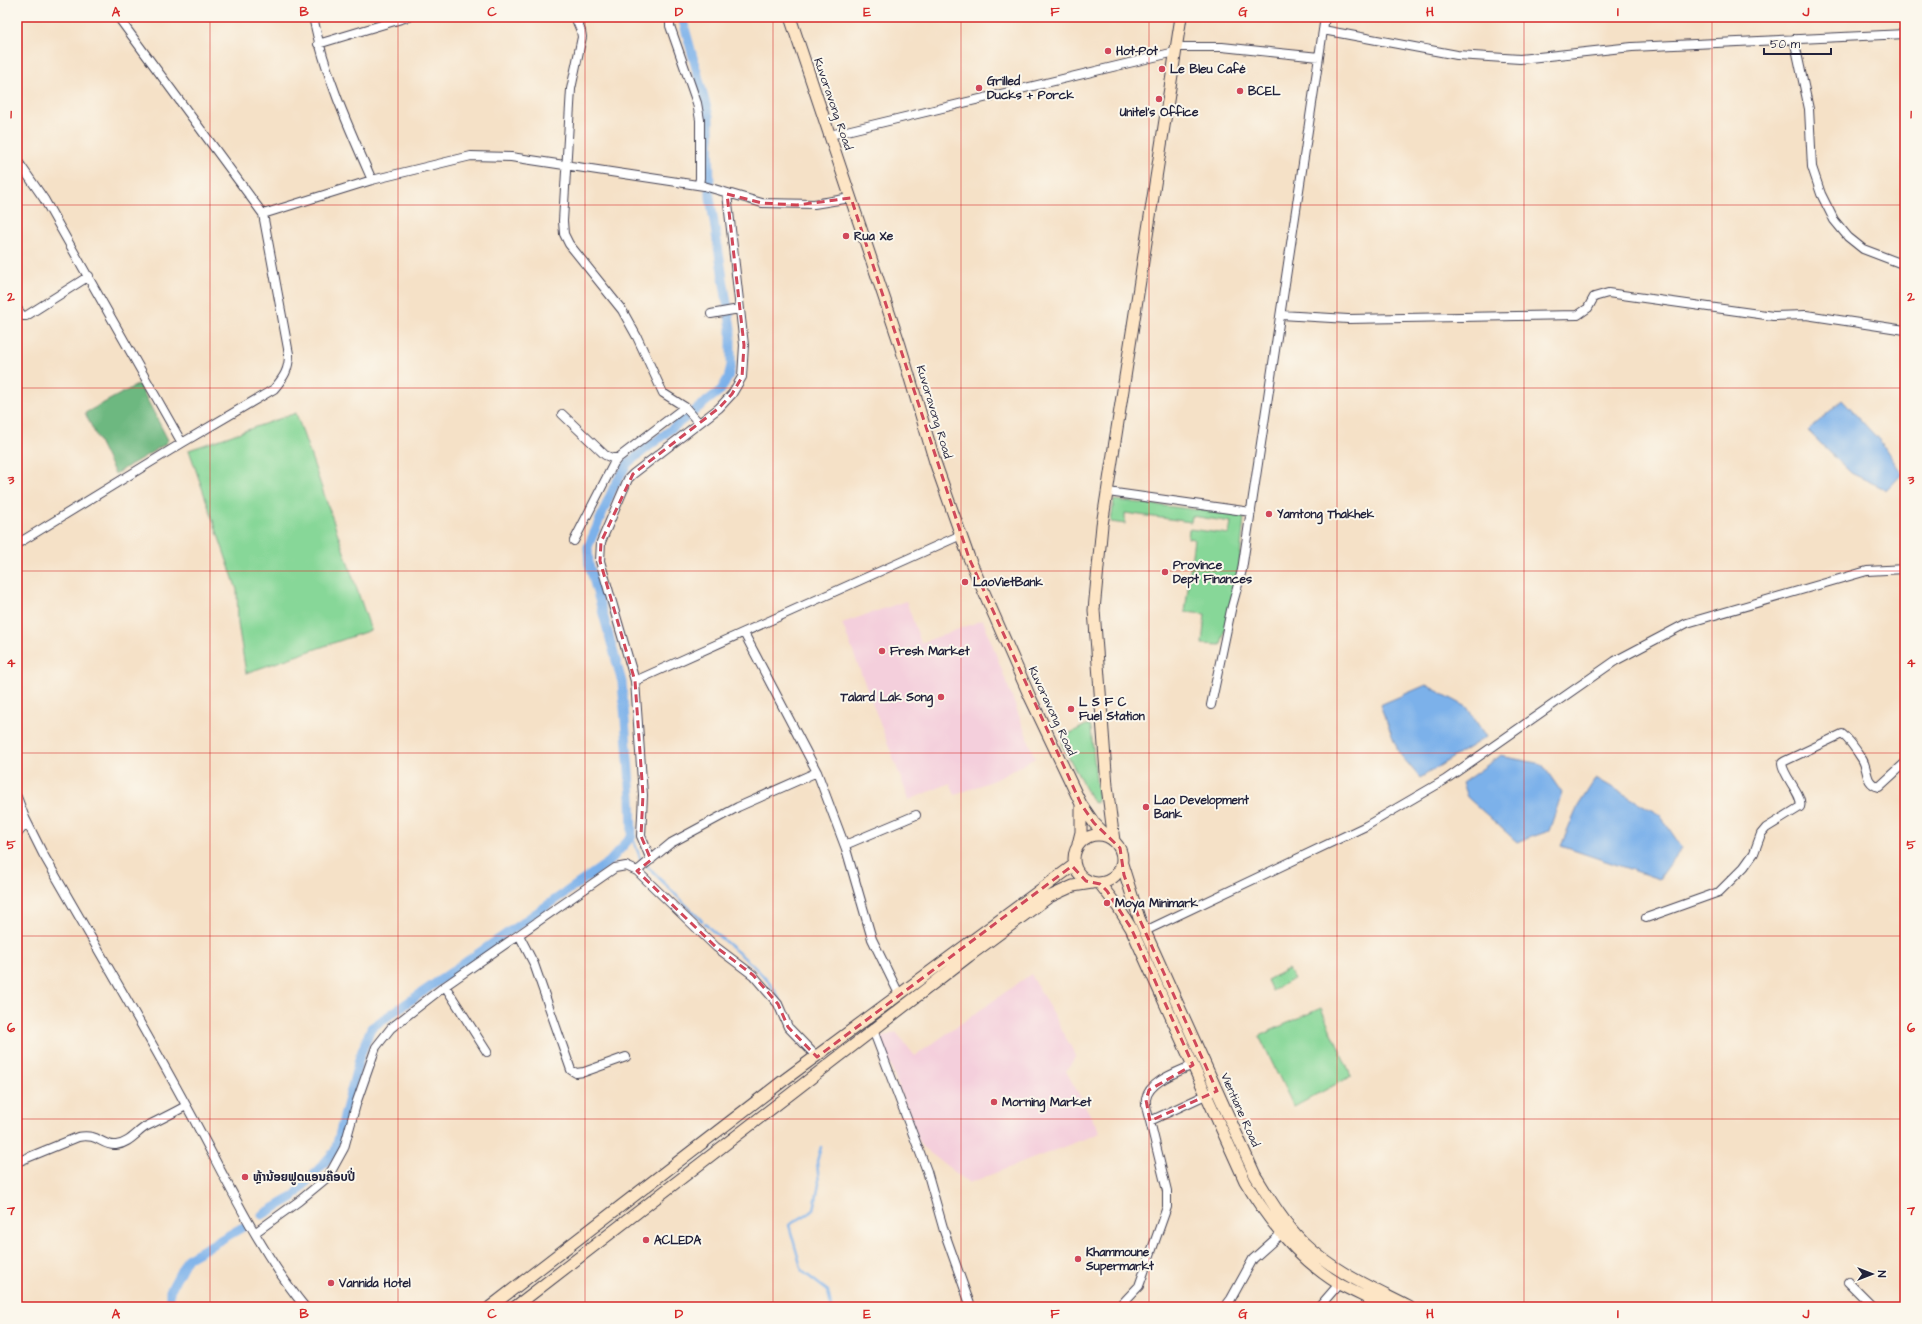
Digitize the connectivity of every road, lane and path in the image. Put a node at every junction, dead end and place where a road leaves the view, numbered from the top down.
1 (118, 17) edge
2 (313, 17) edge
3 (408, 17) edge
4 (575, 17) edge
5 (670, 17) edge
6 (790, 17) edge
7 (1181, 17) edge
8 (1325, 17) edge
9 (1323, 30) junction
10 (1905, 34) edge
11 (1794, 39) junction
12 (318, 44) junction
13 (1176, 49) junction
14 (1319, 57) junction
15 (830, 135) junction
16 (17, 162) edge
17 (566, 166) junction
18 (372, 180) junction
19 (701, 186) junction
20 (727, 194) junction
21 (851, 198) junction
22 (263, 214) junction
23 (1905, 265) edge
24 (89, 276) junction
25 (17, 309) edge
26 (739, 309) junction
27 (711, 314) dead end
28 (1281, 314) junction
29 (1905, 330) edge
30 (685, 406) junction
31 (562, 414) dead end
32 (699, 423) junction
33 (182, 443) junction
34 (618, 458) junction
35 (1108, 492) junction
36 (1251, 512) junction
37 (961, 535) junction
38 (574, 541) dead end
39 (17, 544) edge
40 (1905, 568) edge
41 (744, 633) junction
42 (635, 681) junction
43 (1211, 705) dead end
44 (1905, 763) edge
45 (817, 772) junction
46 (17, 797) edge
47 (1081, 804) junction
48 (916, 815) dead end
49 (25, 818) junction
50 (17, 834) edge
51 (1111, 839) junction
52 (845, 845) junction
53 (1078, 845) junction
54 (651, 860) junction
55 (1122, 864) junction
56 (1074, 865) junction
57 (637, 871) junction
58 (1096, 883) junction
59 (1646, 918) dead end
60 (1145, 931) junction
61 (519, 935) junction
62 (445, 986) junction
63 (899, 994) junction
64 (873, 1030) junction
65 (487, 1052) dead end
66 (626, 1057) dead end
67 (816, 1057) junction
68 (1193, 1065) junction
69 (1217, 1091) junction
70 (1206, 1095) junction
71 (186, 1106) junction
72 (1150, 1121) junction
73 (17, 1162) edge
74 (256, 1232) junction
75 (1281, 1234) junction
76 (1848, 1282) dead end
77 (1339, 1284) junction
78 (305, 1307) edge
79 (490, 1307) edge
80 (515, 1307) edge
81 (971, 1307) edge
82 (1118, 1307) edge
83 (1224, 1307) edge
84 (1320, 1307) edge
85 (1386, 1307) edge
86 (1409, 1307) edge
87 (1872, 1307) edge

1 - 22 street
2 - 12 street
3 - 12 street
4 - 17 street
5 - 19 street
6 - 15 main road, Kuvoravong Road
7 - 13 main road
8 - 9 street
9 - 11 street
9 - 14 street
10 - 11 street
11 - 23 street
12 - 18 street
13 - 14 street
13 - 15 street
13 - 35 main road
14 - 28 street
15 - 21 main road, Kuvoravong Road
16 - 24 street
17 - 18 street
17 - 19 street
17 - 30 street
18 - 22 street
19 - 20 street
20 - 21 street
20 - 26 street
21 - 37 main road, Kuvoravong Road
22 - 33 street
24 - 25 street
24 - 33 street
26 - 27 street
26 - 32 street
28 - 29 street
28 - 36 street
30 - 32 street
30 - 34 street
31 - 34 street
32 - 42 street
33 - 39 street
34 - 38 street
35 - 36 street
35 - 51 main road
36 - 43 street
37 - 41 street
37 - 47 main road, Kuvoravong Road
40 - 60 street
41 - 42 street
41 - 45 street
42 - 54 street
44 - 59 street
45 - 52 street
45 - 54 street
46 - 49 street
47 - 51 main road
47 - 53 main road
48 - 52 street
49 - 50 street
49 - 71 street
51 - 53 main road
51 - 55 main road
52 - 63 street
53 - 56 main road
54 - 57 street
55 - 58 main road
55 - 60 main road, Vientiane Road
56 - 58 main road
56 - 63 main road
57 - 61 street
57 - 67 street
58 - 64 main road
58 - 68 main road
60 - 69 main road, Vientiane Road
61 - 62 street
61 - 66 street
62 - 65 street
62 - 74 street
63 - 67 main road
64 - 80 main road
64 - 81 street
67 - 79 main road
68 - 70 main road
68 - 72 street
69 - 70 street
69 - 86 main road, Vientiane Road
70 - 72 street
70 - 75 main road
71 - 73 street
71 - 74 street
72 - 82 street
74 - 78 street
75 - 77 main road
75 - 83 street
76 - 87 street
77 - 84 street
77 - 85 main road

